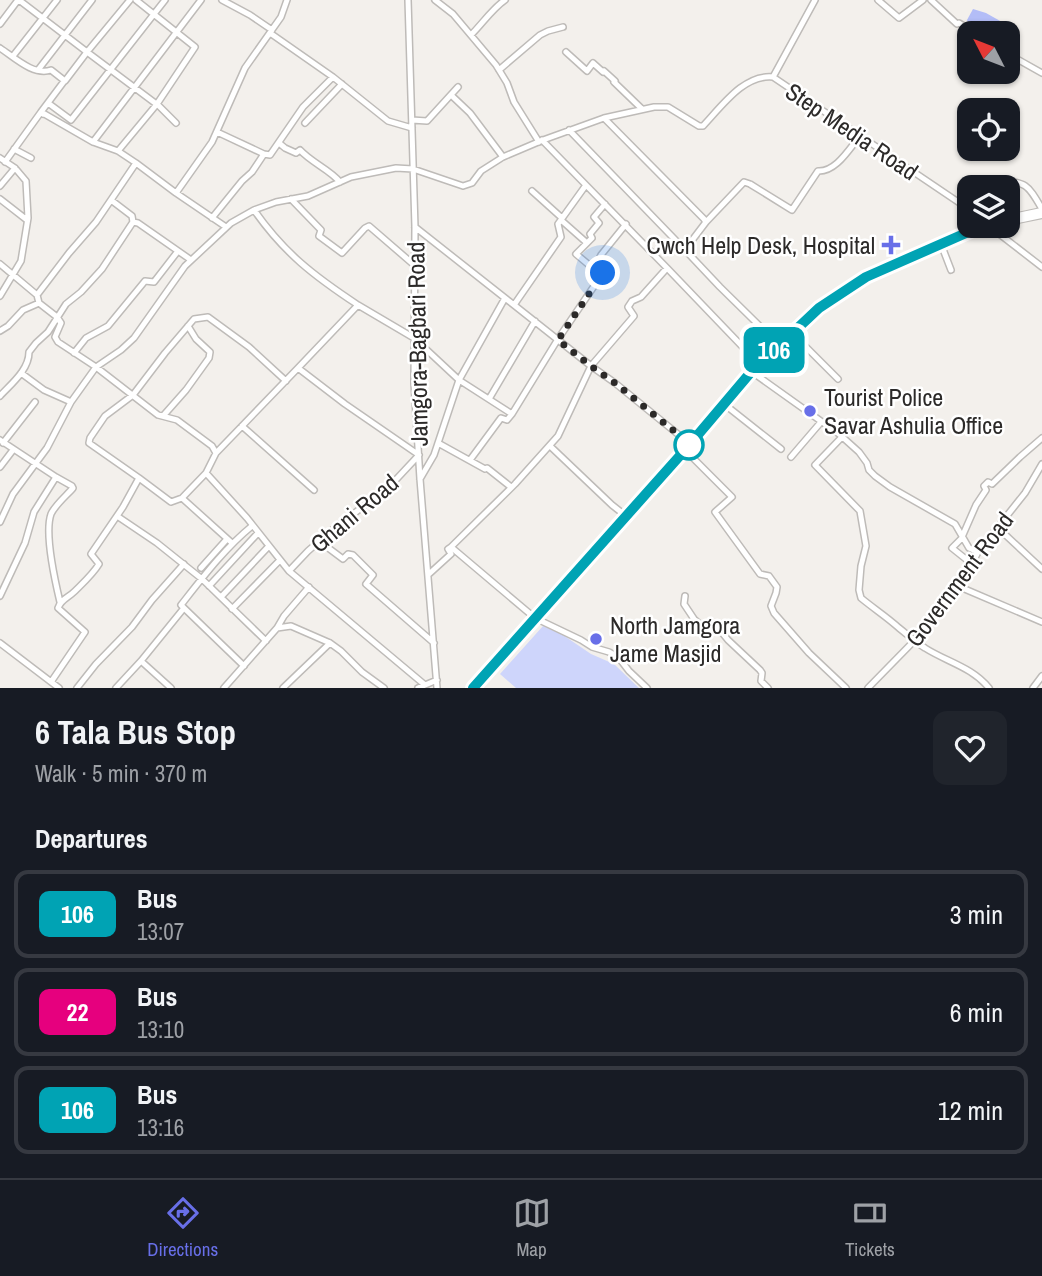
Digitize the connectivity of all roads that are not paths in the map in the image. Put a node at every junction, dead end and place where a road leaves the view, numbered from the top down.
1 (18, 0) edge
2 (57, 0) edge
3 (92, 0) edge
4 (130, 0) edge
5 (136, 0) edge
6 (165, 0) edge
7 (201, 0) edge
8 (222, 0) edge
9 (287, 0) edge
10 (408, 0) edge
11 (435, 0) edge
12 (505, 0) edge
13 (815, 0) edge
14 (878, 0) edge
15 (923, 0) edge
16 (931, 0) edge
17 (154, 14) junction
18 (43, 19) junction
19 (0, 24) edge
20 (957, 24) edge
21 (563, 27) dead end
22 (177, 31) junction
23 (271, 32) junction
24 (65, 35) junction
25 (471, 35) junction
26 (0, 47) edge
27 (88, 52) junction
28 (566, 52) dead end
29 (13, 56) junction
30 (1020, 61) edge
31 (111, 69) junction
32 (38, 70) junction
33 (499, 70) junction
34 (1042, 73) edge
35 (333, 77) junction
36 (773, 77) junction
37 (65, 80) junction
38 (342, 83) junction
39 (458, 86) dead end
40 (135, 87) junction
41 (451, 95) junction
42 (48, 103) junction
43 (157, 104) junction
44 (642, 109) junction
45 (41, 112) junction
46 (604, 118) junction
47 (412, 120) junction
48 (176, 122) dead end
49 (304, 123) dead end
50 (65, 126) dead end
51 (412, 128) junction
52 (569, 130) junction
53 (217, 132) junction
54 (860, 136) junction
55 (540, 141) junction
56 (93, 142) junction
57 (279, 142) junction
58 (14, 149) junction
59 (118, 151) junction
60 (264, 154) junction
61 (503, 157) junction
62 (31, 158) dead end
63 (3, 160) edge
64 (136, 163) junction
65 (15, 168) junction
66 (413, 169) junction
67 (340, 182) junction
68 (1020, 183) edge
69 (586, 185) junction
70 (0, 186) edge
71 (532, 191) dead end
72 (176, 193) junction
73 (0, 199) edge
74 (291, 199) junction
75 (111, 200) junction
76 (957, 201) edge
77 (605, 204) junction
78 (254, 210) junction
79 (1042, 211) edge
80 (1020, 217) edge
81 (212, 218) junction
82 (561, 219) junction
83 (27, 220) junction
84 (133, 222) junction
85 (706, 222) junction
86 (626, 224) junction
87 (226, 227) junction
88 (415, 228) junction
89 (957, 237) edge
90 (1005, 238) edge
91 (587, 243) junction
92 (941, 244) junction
93 (178, 251) junction
94 (686, 251) junction
95 (191, 260) junction
96 (0, 264) edge
97 (414, 264) junction
98 (1042, 267) edge
99 (667, 268) junction
100 (951, 270) dead end
101 (12, 275) junction
102 (601, 275) junction
103 (37, 295) junction
104 (0, 296) edge
105 (505, 298) junction
106 (39, 303) junction
107 (358, 304) junction
108 (514, 305) junction
109 (57, 317) junction
110 (535, 321) junction
111 (188, 326) junction
112 (0, 331) edge
113 (792, 333) junction
114 (414, 338) junction
115 (558, 340) junction
116 (779, 345) junction
117 (74, 353) junction
118 (591, 366) junction
119 (96, 367) junction
120 (298, 368) junction
121 (755, 368) junction
122 (21, 373) junction
123 (838, 379) dead end
124 (459, 380) junction
125 (286, 381) junction
126 (133, 395) junction
127 (0, 396) edge
128 (489, 399) junction
129 (35, 402) dead end
130 (71, 402) junction
131 (724, 404) junction
132 (512, 414) junction
133 (163, 416) junction
134 (821, 422) junction
135 (242, 426) junction
136 (842, 437) junction
137 (1042, 438) edge
138 (2, 441) edge
139 (438, 443) junction
140 (550, 446) junction
141 (688, 447) junction
142 (781, 449) dead end
143 (13, 450) junction
144 (216, 453) junction
145 (419, 455) junction
146 (791, 457) dead end
147 (470, 460) junction
148 (35, 463) junction
149 (1042, 464) edge
150 (0, 467) edge
151 (206, 472) junction
152 (56, 477) junction
153 (139, 478) junction
154 (420, 479) junction
155 (511, 487) junction
156 (314, 489) dead end
157 (182, 498) junction
158 (117, 516) junction
159 (626, 516) junction
160 (0, 522) edge
161 (252, 526) junction
162 (997, 527) junction
163 (258, 533) junction
164 (962, 538) junction
165 (230, 541) junction
166 (319, 541) junction
167 (269, 546) junction
168 (451, 547) junction
169 (978, 552) junction
170 (280, 560) junction
171 (184, 564) junction
172 (972, 564) junction
173 (201, 568) dead end
174 (1042, 569) edge
175 (289, 570) junction
176 (429, 574) junction
177 (202, 579) junction
178 (209, 586) junction
179 (309, 587) junction
180 (960, 587) junction
181 (0, 596) edge
182 (685, 596) dead end
183 (221, 597) junction
184 (60, 602) junction
185 (184, 608) junction
186 (232, 609) junction
187 (535, 618) junction
188 (1042, 622) edge
189 (277, 628) junction
190 (266, 641) junction
191 (914, 641) junction
192 (0, 643) edge
193 (330, 643) junction
194 (434, 643) junction
195 (6, 648) junction
196 (0, 653) edge
197 (141, 661) junction
198 (244, 666) junction
199 (1042, 676) edge
200 (437, 680) junction
201 (51, 682) junction
202 (228, 687) edge
203 (421, 687) edge
204 (59, 688) edge
205 (77, 688) edge
206 (116, 688) edge
207 (171, 688) edge
208 (284, 688) edge
209 (384, 688) edge
210 (438, 688) edge
211 (473, 688) edge
212 (646, 688) edge
213 (768, 688) edge
214 (846, 688) edge
215 (868, 688) edge
216 (989, 688) edge
217 (1033, 688) edge

1 - 18 street
1 - 19 street
2 - 18 street
3 - 24 street
4 - 27 street
5 - 17 street
6 - 17 street
7 - 22 street
8 - 23 street
9 - 23 street
10 - 47 street, Jamgora-Bagbari Road
11 - 25 street
12 - 25 street
13 - 36 street, Step Media Road
14 - 15 street
16 - 20 street
17 - 22 street
17 - 31 street
18 - 24 street
18 - 29 street
21 - 33 street
22 - 40 street
22 - 43 street
23 - 35 street
23 - 53 street
24 - 27 street
24 - 32 street
25 - 33 street
26 - 29 street
27 - 31 street
27 - 37 street
28 - 44 street
29 - 32 street
30 - 34 street
31 - 40 street
31 - 42 street
32 - 37 street
33 - 55 street
35 - 38 street
35 - 57 street
36 - 44 street
36 - 54 street, Step Media Road
37 - 42 street
38 - 49 street
38 - 51 street
39 - 41 street
40 - 43 street
40 - 56 street
41 - 47 street
41 - 61 street
42 - 45 street
43 - 48 street
43 - 59 street
44 - 46 street
45 - 50 street
45 - 56 street
45 - 58 street
46 - 52 street
46 - 85 street
47 - 51 street, Jamgora-Bagbari Road
51 - 66 street, Jamgora-Bagbari Road
52 - 55 street
52 - 94 street
53 - 60 street
53 - 72 street
54 - 76 street, Step Media Road
54 - 85 street
55 - 61 street
55 - 69 street
56 - 59 street
57 - 60 street
57 - 67 street
58 - 62 street
58 - 63 street
59 - 64 street
60 - 81 street
61 - 66 street
63 - 65 street
64 - 72 street
64 - 75 street
65 - 70 street
65 - 83 street
66 - 67 street
66 - 88 street, Jamgora-Bagbari Road
67 - 74 street
68 - 79 street
69 - 77 street
69 - 82 street
71 - 82 street
72 - 81 street
73 - 83 street
74 - 78 street
74 - 97 street
75 - 84 street
75 - 103 street
77 - 86 street
77 - 91 street
78 - 87 street
78 - 107 street
79 - 80 highway
81 - 87 street
82 - 91 street
82 - 108 street
83 - 101 street
84 - 93 street
84 - 109 street
85 - 94 street
86 - 99 street
86 - 102 street
87 - 95 street
88 - 97 street, Jamgora-Bagbari Road
88 - 105 street
89 - 92 highway
90 - 98 street
91 - 102 street
92 - 100 street
92 - 113 highway
93 - 95 street
93 - 117 street
94 - 116 street
95 - 119 street
96 - 101 street
97 - 114 street, Jamgora-Bagbari Road
99 - 118 street
99 - 121 street
101 - 103 street
101 - 104 street
102 - 115 street
103 - 106 street
105 - 108 street
105 - 124 street
106 - 109 street
106 - 112 street
107 - 114 street
107 - 120 street
108 - 110 street
109 - 117 street
109 - 122 street
110 - 115 street
110 - 128 street
111 - 125 street
111 - 126 street
111 - 133 street
113 - 116 highway
113 - 123 street
114 - 124 street
114 - 145 street, Jamgora-Bagbari Road
115 - 118 street
115 - 132 street
116 - 121 highway
117 - 119 street
118 - 140 street
118 - 141 street
119 - 126 street
119 - 130 street
120 - 125 street
120 - 145 street
121 - 131 highway
121 - 134 street
122 - 127 street
122 - 130 street
124 - 128 street
124 - 139 street
125 - 135 street
126 - 133 street
126 - 153 street
128 - 132 street
129 - 138 street
130 - 148 street
131 - 141 highway
131 - 142 street
132 - 147 street
133 - 144 street
134 - 136 street
134 - 146 street
135 - 144 street
135 - 156 street
136 - 164 street
136 - 191 street
137 - 164 street
138 - 143 street
139 - 147 street
139 - 154 street
140 - 155 street
140 - 159 street
141 - 159 highway
141 - 214 street
143 - 148 street
143 - 150 street
144 - 151 street
145 - 154 street, Jamgora-Bagbari Road
145 - 166 street, Ghani Road
147 - 155 street
148 - 152 street
148 - 160 street
149 - 162 street, Government Road
151 - 157 street
151 - 161 street
152 - 181 street
152 - 184 street
153 - 157 street
153 - 158 street
154 - 176 street, Jamgora-Bagbari Road
155 - 168 street
157 - 165 street
158 - 171 street
158 - 184 street
159 - 187 highway
161 - 163 street
161 - 165 street
162 - 169 street, Government Road
162 - 174 street
163 - 167 street
163 - 178 street
164 - 169 street
164 - 172 street
165 - 173 street
165 - 177 street
166 - 175 street, Ghani Road
166 - 194 street
167 - 170 street
167 - 183 street
168 - 176 street
168 - 187 street
169 - 172 street, Government Road
170 - 175 street
170 - 186 street
171 - 177 street
171 - 205 street
172 - 180 street, Government Road
175 - 179 street
176 - 194 street, Jamgora-Bagbari Road
177 - 178 street
177 - 185 street
178 - 183 street
179 - 189 street
179 - 203 street
180 - 188 street
180 - 191 street, Government Road
182 - 213 street
183 - 186 street
184 - 201 street
185 - 197 street
185 - 198 street
186 - 190 street
187 - 211 highway
187 - 212 street
189 - 190 street
189 - 193 street
190 - 198 street
191 - 215 street, Government Road
191 - 216 street
192 - 195 street
193 - 208 street
193 - 209 street
194 - 200 street, Jamgora-Bagbari Road
195 - 196 street
195 - 201 street
197 - 206 street
197 - 207 street
198 - 202 street
199 - 217 street
200 - 203 street
200 - 210 street, Jamgora-Bagbari Road
201 - 204 street

